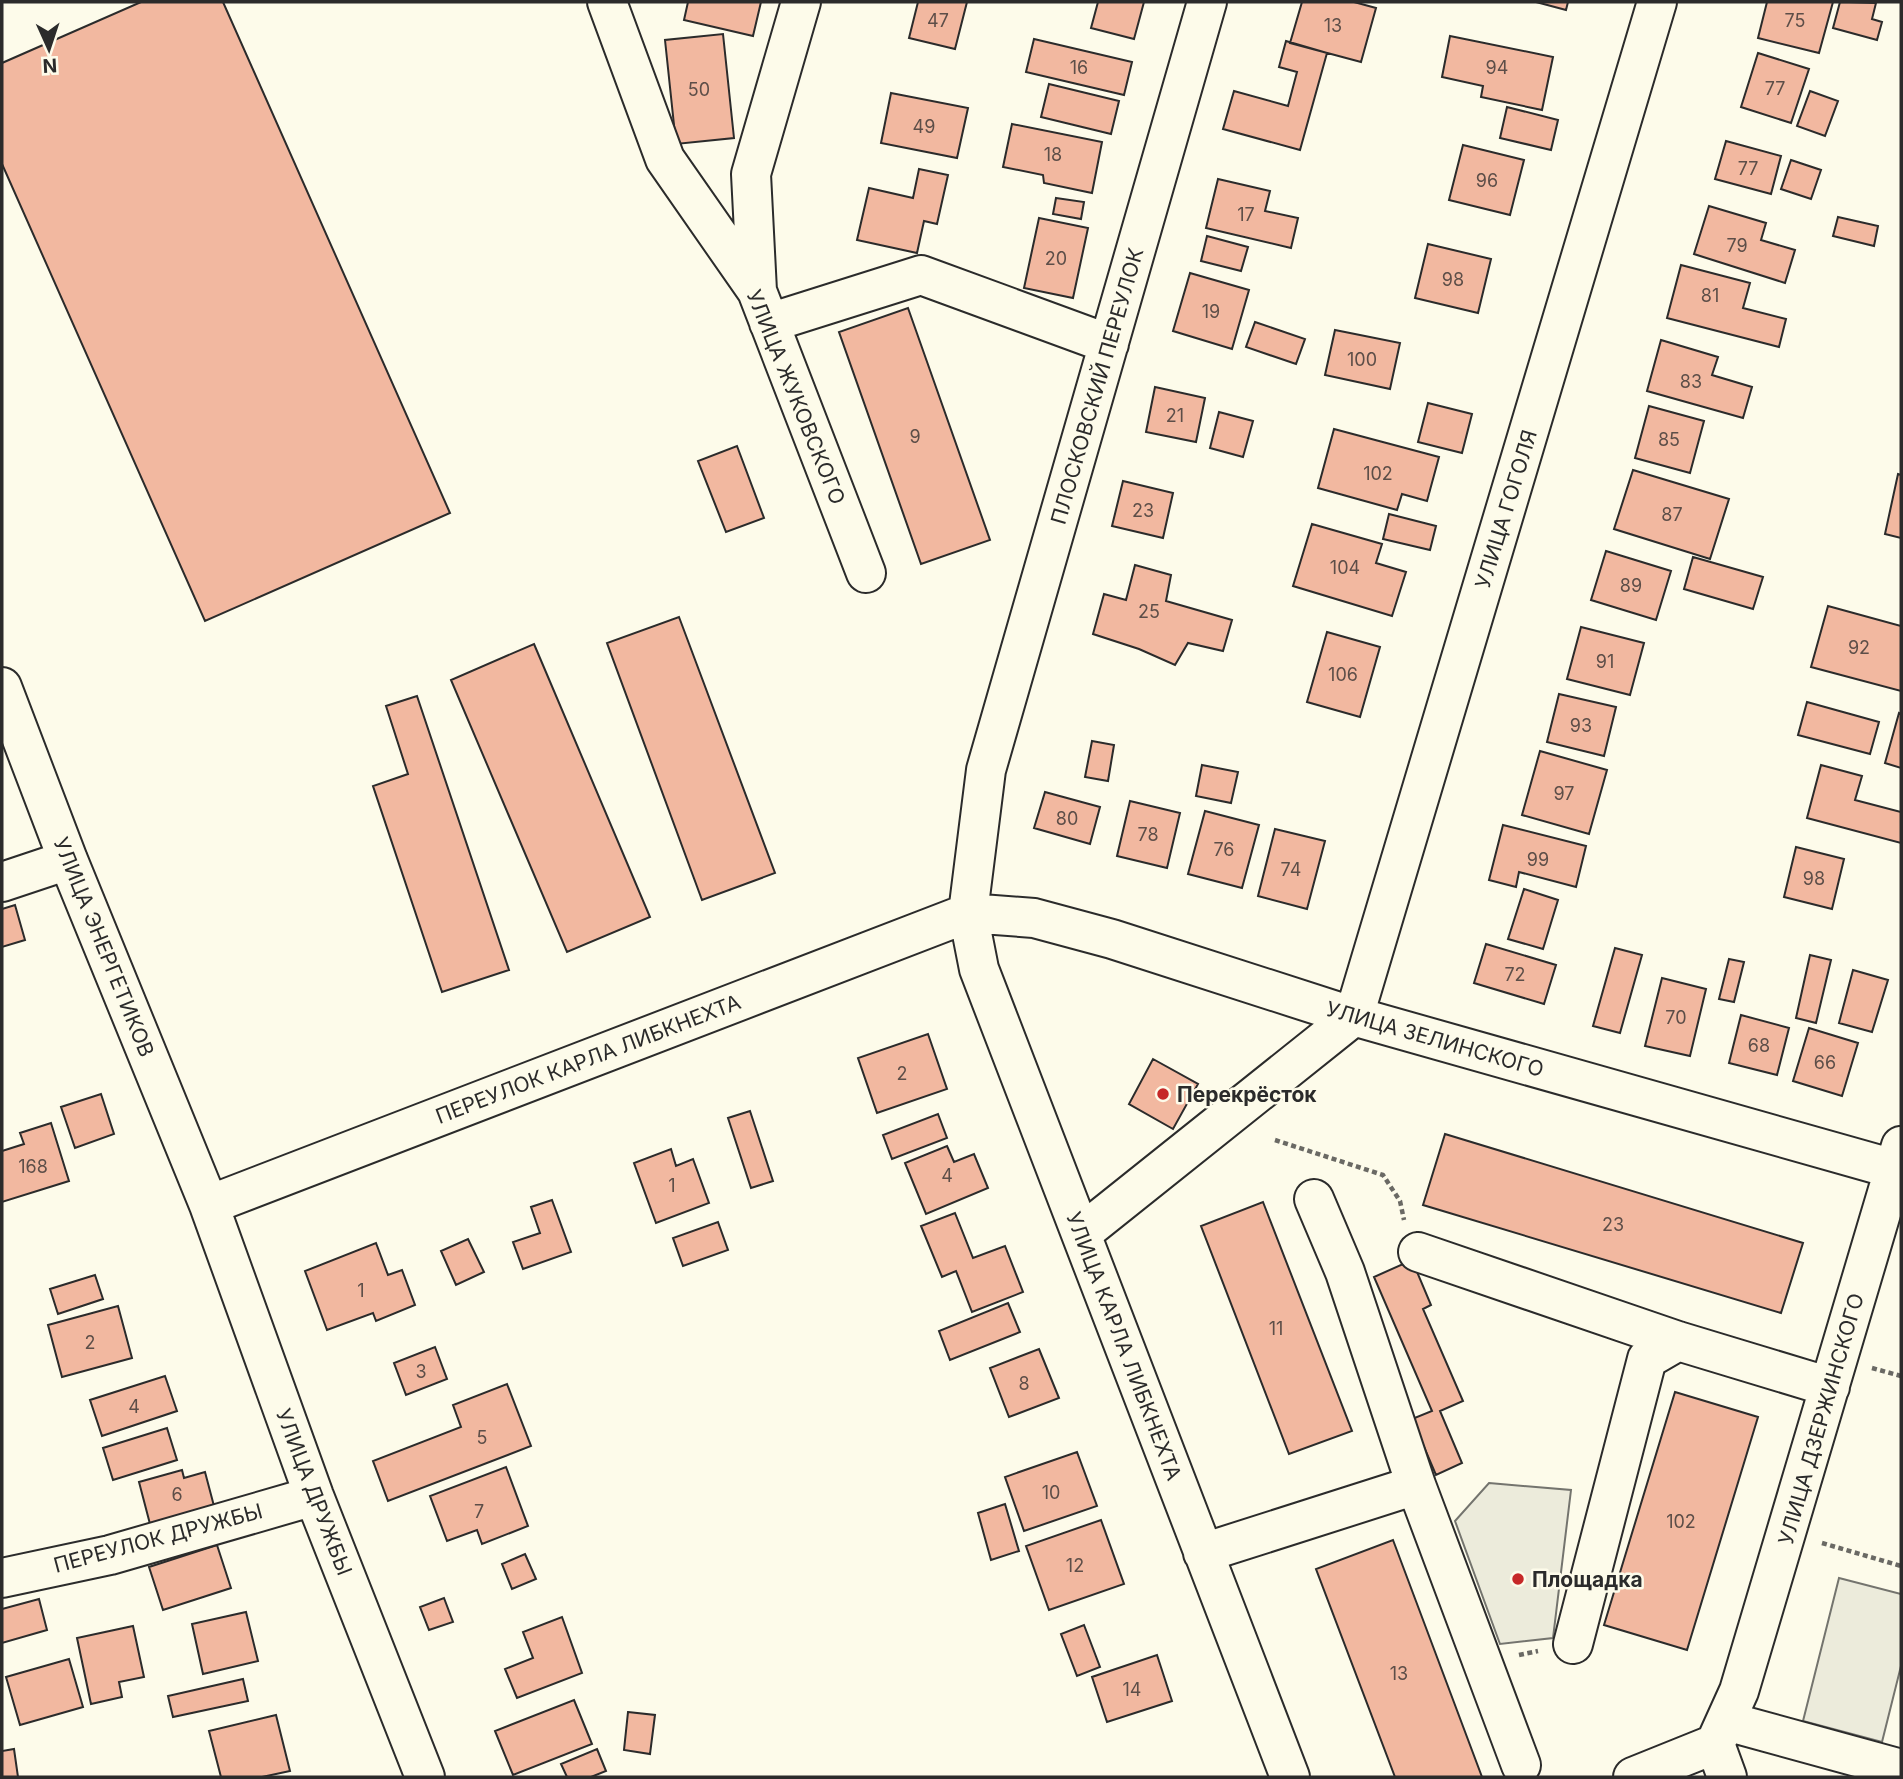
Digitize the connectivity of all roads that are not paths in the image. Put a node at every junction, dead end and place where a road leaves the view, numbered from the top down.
1 (607, 2) edge
2 (801, 2) edge
3 (1207, 2) edge
4 (1657, 2) edge
5 (763, 307) junction
6 (1109, 344) junction
7 (866, 573) dead end
8 (2, 687) edge
9 (68, 860) junction
10 (2, 882) edge
11 (968, 913) junction
12 (1354, 1016) junction
13 (1899, 1162) edge
14 (1314, 1199) dead end
15 (209, 1205) junction
16 (1081, 1234) junction
17 (1418, 1252) road end
18 (1678, 1341) junction
19 (1830, 1387) junction
20 (1416, 1485) junction
21 (314, 1496) junction
22 (1203, 1553) junction
23 (2, 1578) edge
24 (1573, 1644) road end
25 (1727, 1733) edge
26 (1521, 1765) dead end
27 (1901, 1769) edge
28 (425, 1777) edge
29 (1290, 1777) edge
30 (1633, 1777) edge

1 - 5 street, УЛИЦА ЖУКОВСКОГО
2 - 5 street
3 - 6 street, ПЛОСКОВСКИЙ ПЕРЕУЛОК
4 - 12 street, УЛИЦА ГОГОЛЯ
5 - 6 street
5 - 7 street, УЛИЦА ЖУКОВСКОГО
6 - 11 street, ПЛОСКОВСКИЙ ПЕРЕУЛОК
8 - 9 street, УЛИЦА ЭНЕРГЕТИКОВ
9 - 10 street
9 - 15 street, УЛИЦА ЭНЕРГЕТИКОВ
11 - 12 street, УЛИЦА ЗЕЛИНСКОГО
11 - 15 street, ПЕРЕУЛОК КАРЛА ЛИБКНЕХТА
11 - 16 street, УЛИЦА КАРЛА ЛИБКНЕХТА
12 - 13 street, УЛИЦА ЗЕЛИНСКОГО
12 - 16 street
13 - 19 street, УЛИЦА ДЗЕРЖИНСКОГО
14 - 20 street
15 - 21 street, УЛИЦА ДРУЖБЫ
16 - 22 street, УЛИЦА КАРЛА ЛИБКНЕХТА
17 - 18 street
18 - 19 street
18 - 24 street
19 - 25 street, УЛИЦА ДЗЕРЖИНСКОГО
20 - 22 street
20 - 26 street
21 - 23 street, ПЕРЕУЛОК ДРУЖБЫ
21 - 28 street, УЛИЦА ДРУЖБЫ
22 - 29 street, УЛИЦА КАРЛА ЛИБКНЕХТА
25 - 27 street
25 - 30 street

